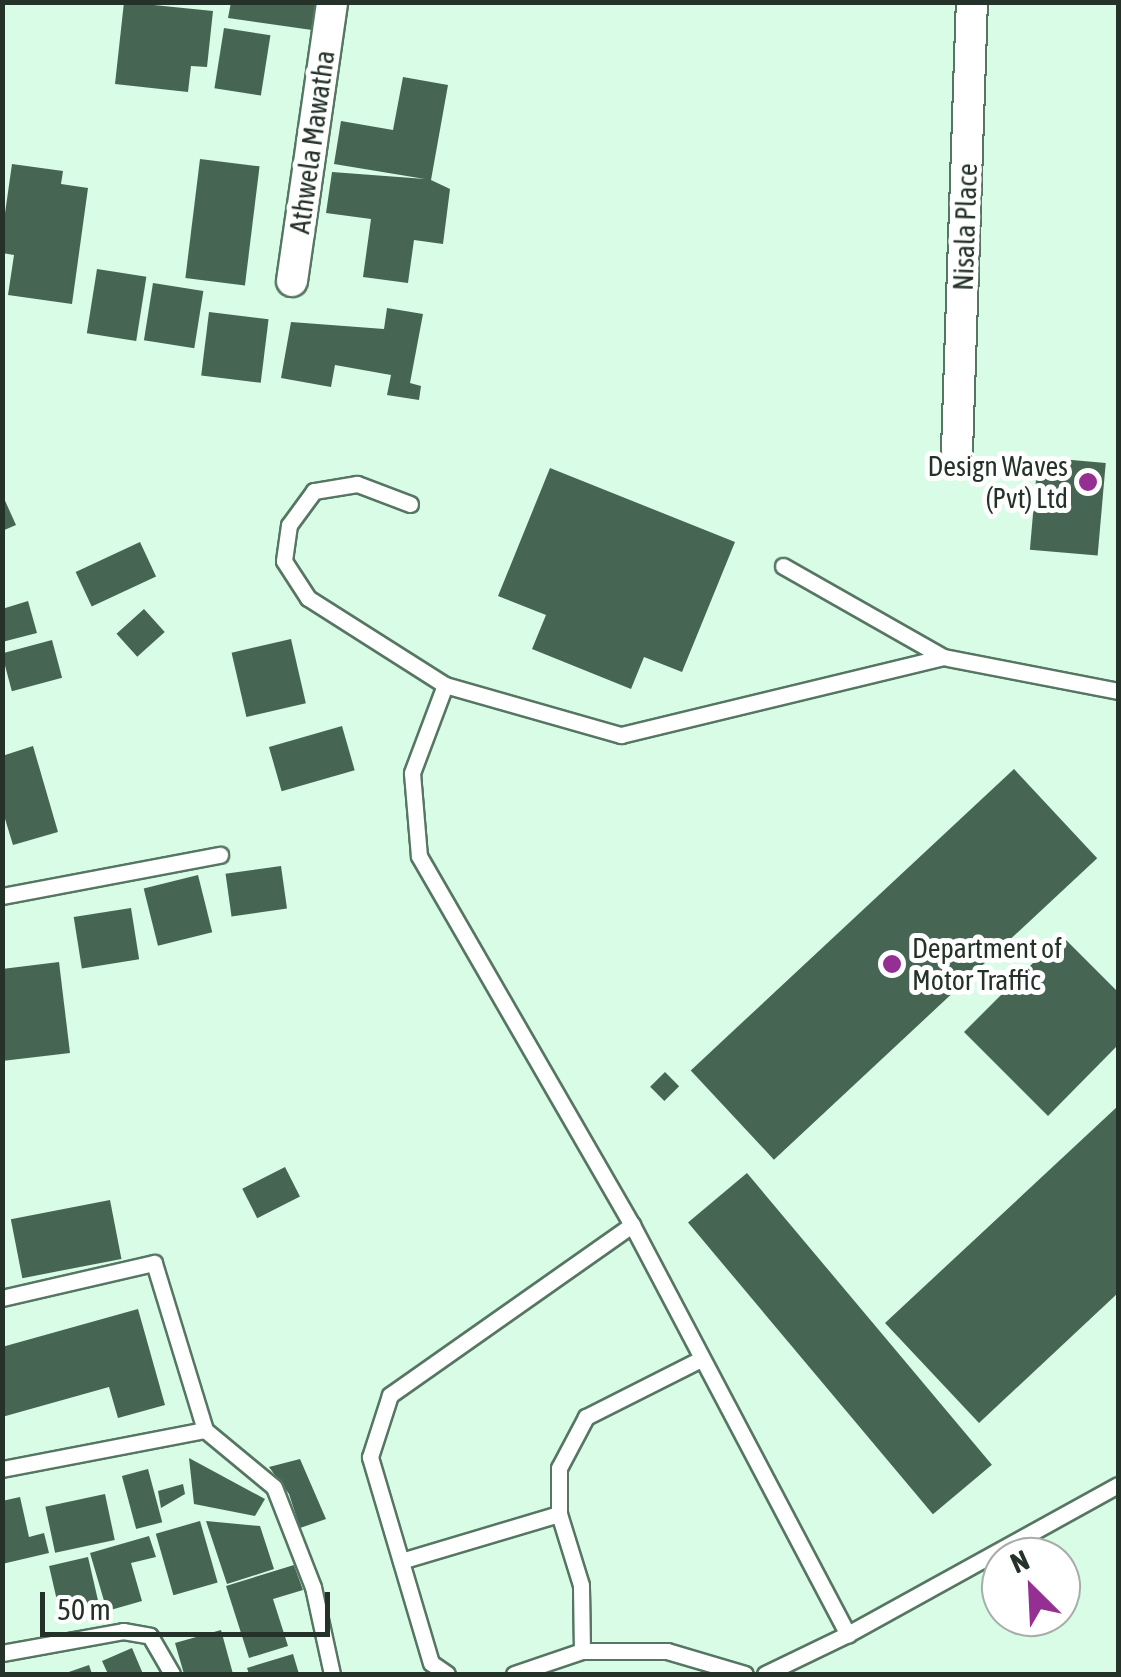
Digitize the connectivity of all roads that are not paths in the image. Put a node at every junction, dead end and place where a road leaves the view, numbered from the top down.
1 (332, 2) edge
2 (972, 2) edge
3 (292, 281) dead end
4 (958, 451) dead end
5 (410, 504) dead end
6 (784, 566) dead end
7 (943, 657) junction
8 (446, 685) junction
9 (1118, 690) edge
10 (220, 855) dead end
11 (2, 896) edge
12 (632, 1225) junction
13 (2, 1298) edge
14 (701, 1359) junction
15 (205, 1430) junction
16 (2, 1469) edge
17 (1118, 1485) edge
18 (559, 1514) junction
19 (401, 1561) junction
20 (848, 1634) junction
21 (582, 1651) junction
22 (2, 1653) edge
23 (172, 1674) edge
24 (332, 1674) edge
25 (448, 1674) edge
26 (514, 1674) edge
27 (745, 1674) edge
28 (765, 1674) edge

1 - 3 street, Athwela Mawatha
2 - 4 street, Nisala Place
5 - 8 lane
6 - 7 lane
7 - 8 lane
7 - 9 lane
8 - 12 lane
10 - 11 lane
12 - 14 lane
12 - 19 lane
13 - 15 lane
14 - 18 lane
14 - 20 lane
15 - 16 lane
15 - 24 lane
17 - 20 lane
18 - 19 lane
18 - 21 lane
19 - 25 lane
20 - 28 lane
21 - 26 lane
21 - 27 lane
22 - 23 lane

